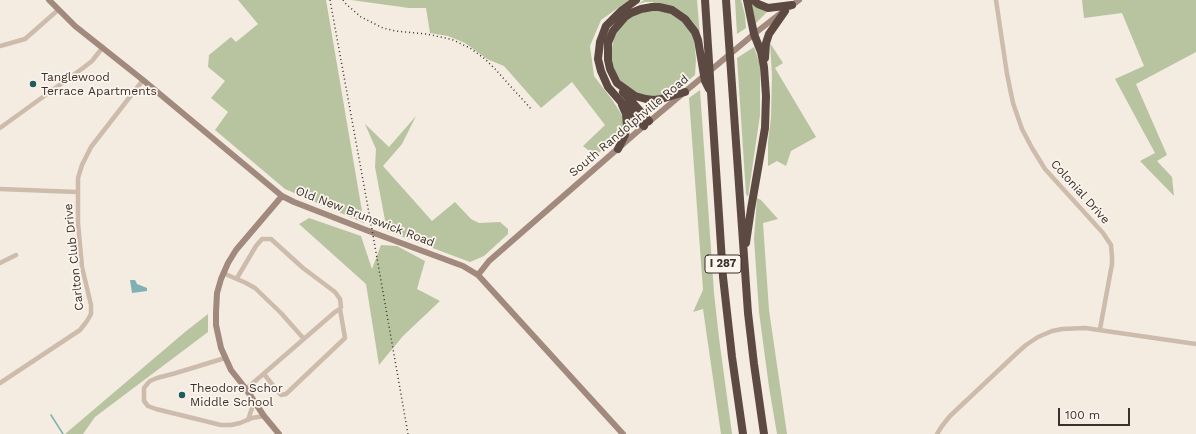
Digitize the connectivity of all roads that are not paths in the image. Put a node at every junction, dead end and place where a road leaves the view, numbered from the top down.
1 (49, 0) edge
2 (636, 0) edge
3 (705, 0) edge
4 (726, 0) edge
5 (747, 0) edge
6 (753, 0) edge
7 (799, 0) edge
8 (996, 0) edge
9 (792, 5) junction
10 (58, 10) junction
11 (785, 11) junction
12 (754, 34) junction
13 (0, 46) edge
14 (103, 47) junction
15 (705, 51) junction
16 (764, 67) junction
17 (143, 80) junction
18 (617, 83) junction
19 (685, 92) junction
20 (621, 102) junction
21 (647, 124) junction
22 (0, 128) edge
23 (618, 149) junction
24 (0, 189) edge
25 (77, 192) junction
26 (282, 196) junction
27 (16, 255) dead end
28 (744, 262) junction
29 (0, 263) edge
30 (223, 273) junction
31 (478, 275) junction
32 (237, 278) junction
33 (340, 309) junction
34 (1100, 329) junction
35 (304, 340) junction
36 (1196, 344) edge
37 (225, 358) junction
38 (264, 374) junction
39 (0, 383) edge
40 (246, 389) junction
41 (254, 402) junction
42 (264, 416) junction
43 (248, 420) junction
44 (279, 434) edge
45 (623, 434) edge
46 (743, 434) edge
47 (764, 434) edge
48 (937, 434) edge

1 - 10 main road, Old New Brunswick Road
2 - 20 highway
3 - 15 highway
4 - 28 highway, I 287
5 - 12 highway
6 - 9 highway
7 - 9 main road, South Randolphville Road
8 - 34 street, Colonial Drive
9 - 11 main road, South Randolphville Road
10 - 13 street
10 - 14 main road, Old New Brunswick Road
11 - 12 main road, South Randolphville Road
11 - 16 highway
12 - 16 highway
12 - 19 main road, South Randolphville Road
14 - 17 main road, Old New Brunswick Road
14 - 22 street
15 - 18 highway
15 - 46 highway, I 287
16 - 28 highway
17 - 25 street, Carlton Club Drive
17 - 26 main road, Old New Brunswick Road
18 - 19 highway
18 - 21 highway
19 - 21 main road, South Randolphville Road
20 - 21 highway
20 - 23 highway
21 - 23 main road, South Randolphville Road
23 - 31 main road, South Randolphville Road
24 - 25 street
25 - 39 street, Carlton Club Drive
26 - 30 main road
26 - 31 main road, Old New Brunswick Road
27 - 29 street
28 - 47 highway, I 287
30 - 32 street
30 - 37 main road
31 - 45 main road, Old New Brunswick Road
32 - 33 street
32 - 35 street
33 - 35 street
33 - 38 street
34 - 36 street
34 - 48 street
35 - 38 street
37 - 40 main road
37 - 43 street
38 - 40 street
40 - 41 main road
41 - 42 main road
41 - 43 street
42 - 43 street
42 - 44 main road

